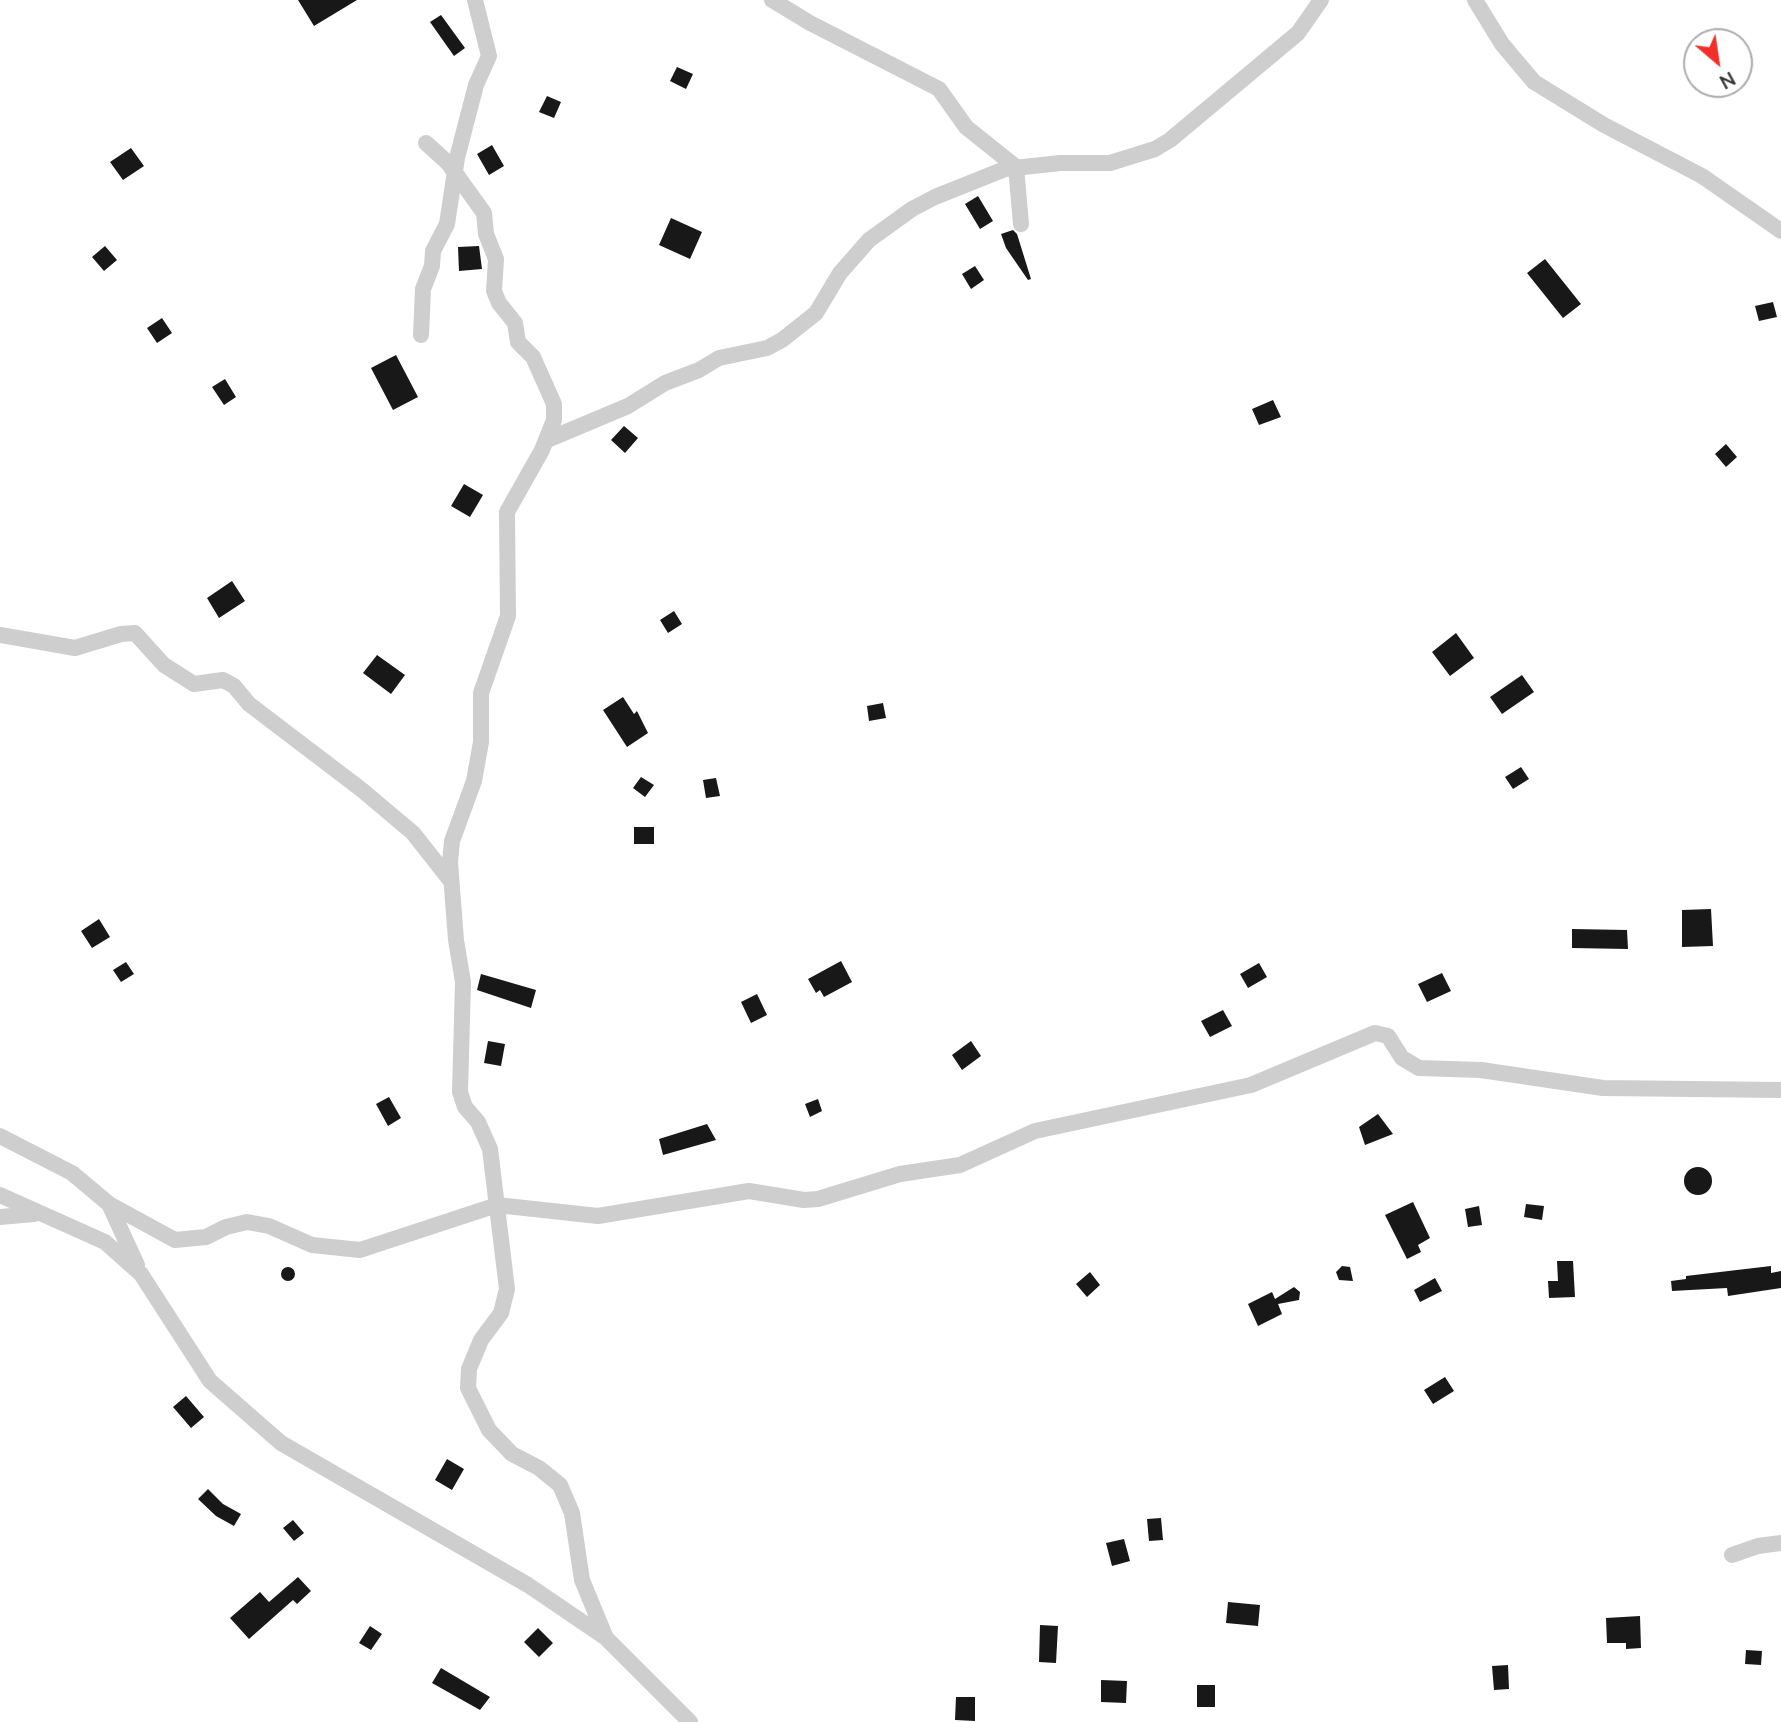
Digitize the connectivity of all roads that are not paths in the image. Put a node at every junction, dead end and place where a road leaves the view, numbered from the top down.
1 (475, 0) edge
2 (772, 0) edge
3 (1321, 0) edge
4 (1475, 0) edge
5 (426, 143) dead end
6 (1016, 167) junction
7 (457, 178) junction
8 (1021, 223) dead end
9 (1781, 231) edge
10 (421, 335) dead end
11 (547, 440) junction
12 (0, 635) edge
13 (450, 880) junction
14 (1781, 1090) edge
15 (0, 1136) edge
16 (0, 1195) edge
17 (109, 1204) junction
18 (497, 1205) junction
19 (527, 1208) junction
20 (37, 1214) junction
21 (0, 1217) edge
22 (501, 1234) junction
23 (141, 1274) junction
24 (1781, 1543) edge
25 (1732, 1555) dead end
26 (606, 1638) junction
27 (690, 1722) edge

1 - 7 street
2 - 6 street
3 - 6 street
4 - 9 street
5 - 7 street
6 - 8 street
6 - 11 street
7 - 10 street
7 - 11 street
11 - 13 street
12 - 13 street
13 - 18 street
14 - 19 street
15 - 17 street
16 - 20 street
17 - 18 street
17 - 23 street
18 - 19 street
18 - 22 street
19 - 22 street
20 - 21 street
20 - 23 street
22 - 26 street
23 - 26 street
24 - 25 street
26 - 27 street

